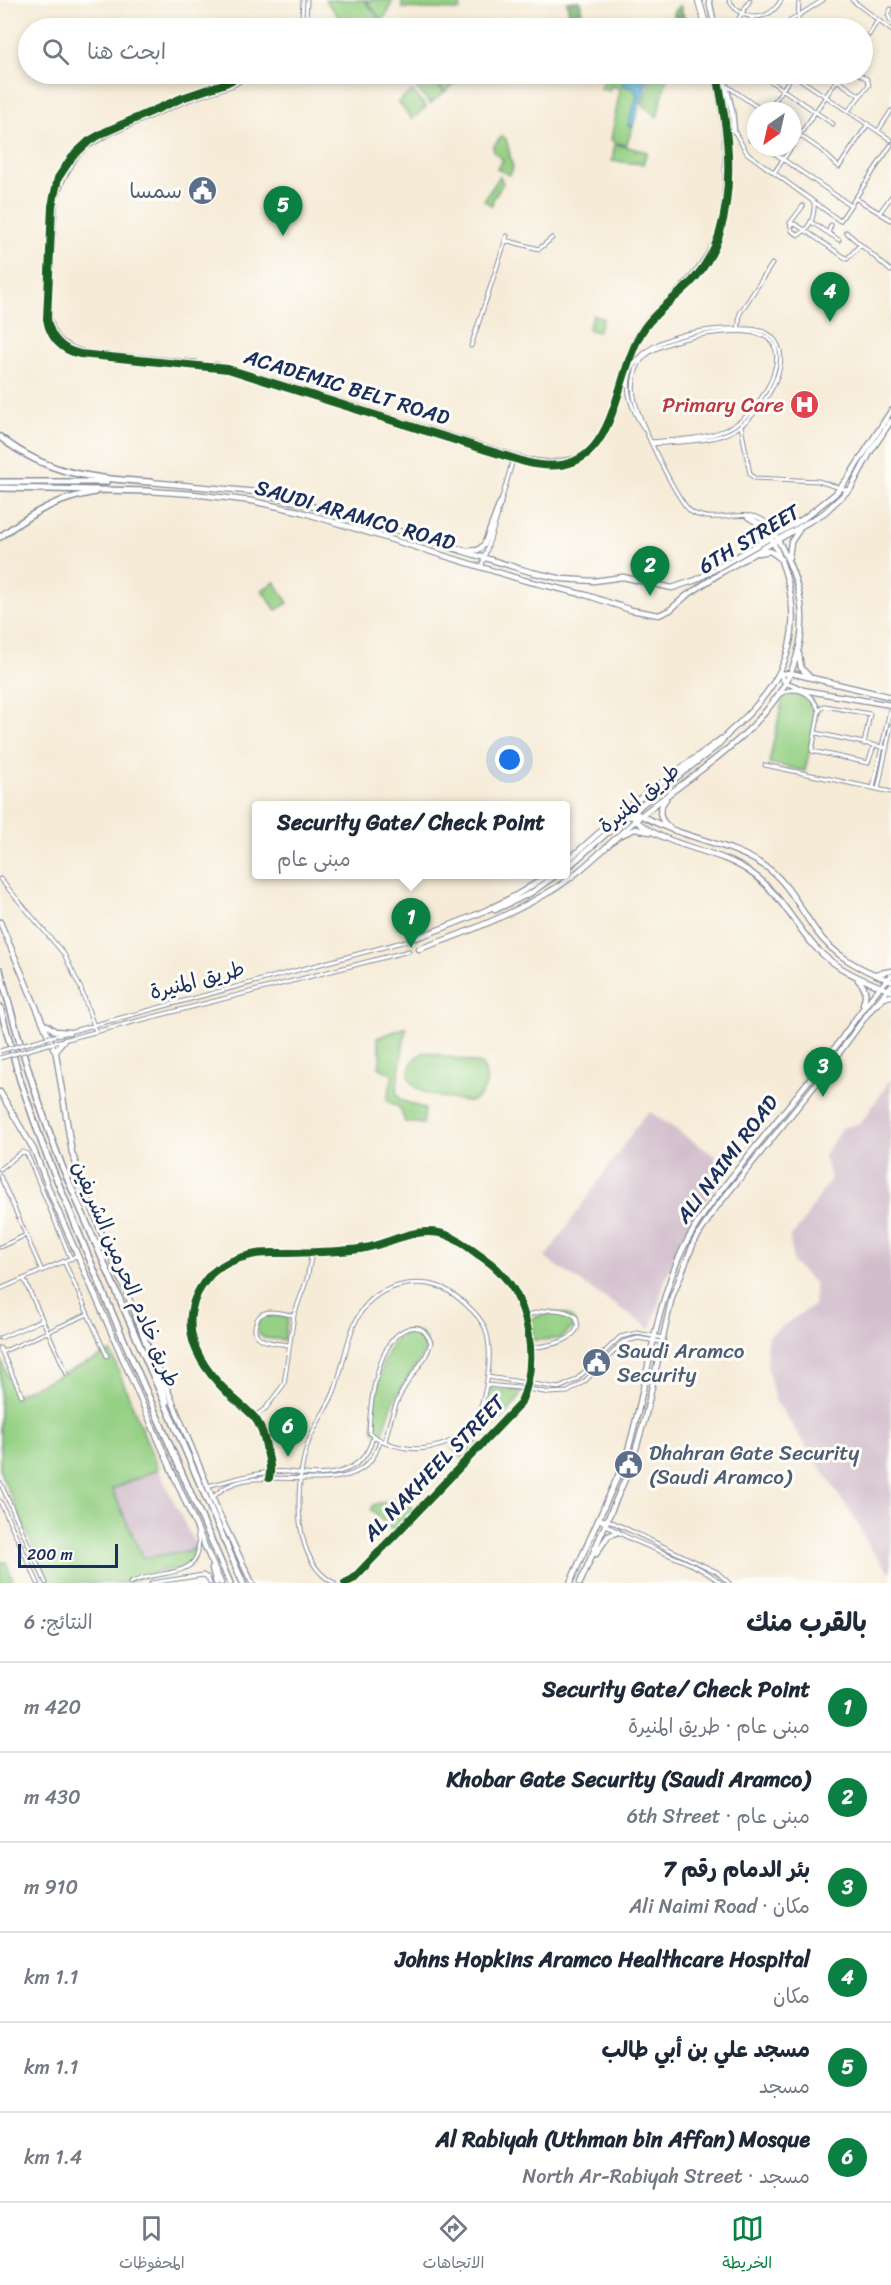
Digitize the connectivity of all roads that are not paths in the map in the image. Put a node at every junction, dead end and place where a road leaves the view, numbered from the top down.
1 (305, 0) edge
2 (699, 0) edge
3 (709, 0) edge
4 (729, 0) edge
5 (750, 0) edge
6 (781, 0) edge
7 (799, 0) edge
8 (823, 0) edge
9 (852, 0) edge
10 (891, 9) edge
11 (741, 14) junction
12 (798, 16) junction
13 (751, 17) joint
14 (302, 18) edge
15 (704, 18) edge
16 (712, 18) edge
17 (739, 18) edge
18 (795, 18) edge
19 (878, 20) junction
20 (891, 21) edge
21 (873, 28) edge
22 (891, 30) edge
23 (223, 84) edge
24 (236, 84) edge
25 (717, 84) edge
26 (775, 84) edge
27 (786, 84) edge
28 (808, 84) edge
29 (834, 84) edge
30 (843, 84) edge
31 (869, 84) edge
32 (726, 85) joint
33 (783, 89) junction
34 (826, 96) junction
35 (860, 96) junction
36 (750, 102) edge
37 (774, 102) edge
38 (848, 111) junction
39 (891, 111) edge
40 (816, 112) junction
41 (833, 124) dead end
42 (868, 124) junction
43 (734, 131) joint
44 (878, 131) junction
45 (801, 134) edge
46 (801, 137) edge
47 (891, 140) edge
48 (891, 146) edge
49 (778, 156) edge
50 (787, 156) edge
51 (784, 160) junction
52 (774, 173) junction
53 (891, 197) edge
54 (855, 198) junction
55 (814, 202) junction
56 (850, 205) junction
57 (803, 206) dead end
58 (880, 213) junction
59 (891, 220) edge
60 (811, 222) junction
61 (790, 223) junction
62 (831, 225) dead end
63 (806, 231) junction
64 (846, 232) dead end
65 (828, 233) junction
66 (552, 238) dead end
67 (839, 240) dead end
68 (860, 244) junction
69 (772, 264) dead end
70 (891, 271) edge
71 (738, 330) junction
72 (471, 346) dead end
73 (891, 411) edge
74 (891, 421) edge
75 (741, 424) junction
76 (647, 434) junction
77 (0, 437) edge
78 (652, 443) junction
79 (514, 456) junction
80 (0, 482) edge
81 (150, 482) junction
82 (0, 488) edge
83 (119, 489) junction
84 (839, 489) junction
85 (849, 490) junction
86 (148, 491) joint
87 (500, 503) junction
88 (740, 516) junction
89 (748, 518) junction
90 (806, 524) junction
91 (773, 535) junction
92 (0, 537) edge
93 (776, 541) junction
94 (756, 546) junction
95 (450, 547) junction
96 (466, 550) joint
97 (748, 557) junction
98 (484, 558) junction
99 (789, 560) junction
100 (783, 562) junction
101 (481, 568) junction
102 (799, 646) junction
103 (791, 673) junction
104 (780, 674) junction
105 (813, 678) junction
106 (785, 682) junction
107 (803, 690) junction
108 (891, 697) edge
109 (774, 699) junction
110 (891, 704) edge
111 (819, 711) junction
112 (891, 726) edge
113 (729, 733) junction
114 (816, 733) junction
115 (864, 744) junction
116 (874, 746) junction
117 (882, 747) junction
118 (887, 748) junction
119 (765, 765) dead end
120 (873, 788) junction
121 (878, 789) junction
122 (891, 792) edge
123 (670, 793) junction
124 (634, 814) junction
125 (642, 815) junction
126 (635, 821) junction
127 (676, 832) junction
128 (667, 838) junction
129 (614, 839) junction
130 (570, 858) edge
131 (570, 865) edge
132 (570, 877) edge
133 (0, 879) edge
134 (542, 879) edge
135 (550, 879) edge
136 (568, 879) edge
137 (481, 914) junction
138 (0, 921) edge
139 (416, 938) dead end
140 (406, 941) dead end
141 (419, 949) dead end
142 (409, 951) dead end
143 (0, 970) edge
144 (849, 973) junction
145 (869, 973) junction
146 (890, 982) edge
147 (880, 987) junction
148 (891, 996) edge
149 (0, 1007) edge
150 (868, 1012) junction
151 (41, 1015) junction
152 (858, 1015) junction
153 (94, 1025) junction
154 (69, 1032) junction
155 (96, 1032) junction
156 (50, 1037) junction
157 (64, 1040) junction
158 (52, 1043) junction
159 (0, 1051) edge
160 (56, 1054) junction
161 (0, 1058) edge
162 (0, 1092) edge
163 (0, 1168) edge
164 (0, 1176) edge
165 (26, 1235) junction
166 (0, 1246) edge
167 (312, 1252) junction
168 (78, 1255) junction
169 (71, 1258) junction
170 (64, 1261) junction
171 (42, 1271) junction
172 (24, 1279) junction
173 (0, 1289) edge
174 (135, 1312) junction
175 (88, 1314) junction
176 (294, 1315) junction
177 (524, 1317) junction
178 (42, 1320) junction
179 (47, 1332) junction
180 (0, 1338) edge
181 (655, 1339) junction
182 (662, 1340) junction
183 (289, 1345) junction
184 (530, 1349) junction
185 (1, 1350) edge
186 (107, 1356) dead end
187 (66, 1374) dead end
188 (488, 1377) junction
189 (528, 1383) junction
190 (487, 1384) junction
191 (528, 1389) junction
192 (22, 1396) dead end
193 (254, 1417) junction
194 (373, 1436) junction
195 (380, 1441) junction
196 (385, 1442) junction
197 (184, 1451) junction
198 (628, 1451) junction
199 (635, 1453) junction
200 (625, 1460) dead end
201 (632, 1462) dead end
202 (271, 1472) junction
203 (301, 1476) junction
204 (269, 1478) junction
205 (0, 1482) edge
206 (207, 1486) junction
207 (6, 1496) junction
208 (213, 1499) junction
209 (0, 1500) edge
210 (599, 1519) junction
211 (195, 1522) junction
212 (607, 1522) junction
213 (618, 1532) junction
214 (206, 1549) junction
215 (591, 1561) junction
216 (164, 1582) edge
217 (38, 1583) edge
218 (46, 1583) edge
219 (130, 1583) edge
220 (151, 1583) edge
221 (210, 1583) edge
222 (216, 1583) edge
223 (221, 1583) edge
224 (231, 1583) edge
225 (243, 1583) edge
226 (252, 1583) edge
227 (334, 1583) edge
228 (345, 1583) edge
229 (570, 1583) edge
230 (580, 1583) edge
231 (721, 1583) edge
232 (729, 1583) edge

1 - 14 street
2 - 15 street
3 - 16 main road
4 - 11 street
5 - 11 street
6 - 13 street
7 - 12 street
8 - 12 street
9 - 19 street
10 - 20 street
11 - 13 street
11 - 17 street
12 - 18 street
19 - 21 street
19 - 22 street
23 - 79 street, ACADEMIC BELT ROAD
24 - 79 street, ACADEMIC BELT ROAD
25 - 79 street, ACADEMIC BELT ROAD
26 - 33 street
27 - 33 street
28 - 34 street
29 - 34 street
30 - 35 street
31 - 35 street
32 - 36 street
32 - 43 main road
33 - 37 street
33 - 40 street
34 - 38 street
34 - 40 street
35 - 38 street
38 - 42 street
39 - 44 street
40 - 41 street
40 - 45 street
42 - 44 street
42 - 46 street
43 - 52 street
44 - 47 street
48 - 54 street
49 - 51 street
50 - 51 street
51 - 52 street
51 - 56 street
52 - 55 street
53 - 58 street
54 - 56 street
54 - 58 street
55 - 56 street
55 - 60 street
57 - 61 street
58 - 59 street
60 - 63 street
60 - 65 street
61 - 63 street
61 - 63 street
62 - 65 street
63 - 68 street
64 - 68 street
65 - 67 street
66 - 72 street
68 - 70 street
69 - 71 street
71 - 75 street
71 - 76 street
71 - 76 street
73 - 84 main road, 6TH STREET
74 - 85 main road, 6TH STREET
75 - 78 street
75 - 84 street
76 - 78 street
77 - 81 highway
78 - 88 street
79 - 87 street
80 - 81 highway
81 - 95 main road, SAUDI ARAMCO ROAD
82 - 83 highway
83 - 86 highway
83 - 92 highway
84 - 85 street
84 - 91 main road, 6TH STREET
85 - 90 main road, 6TH STREET
86 - 101 main road, SAUDI ARAMCO ROAD
87 - 96 main road
87 - 98 street
88 - 89 street
88 - 91 street
89 - 91 street
89 - 94 main road
90 - 93 main road, 6TH STREET
90 - 99 main road
91 - 93 main road
91 - 94 main road, 6TH STREET
93 - 97 main road, 6TH STREET
93 - 99 main road
93 - 100 main road, طريق المنيرة
94 - 98 main road, 6TH STREET
95 - 96 highway
95 - 98 main road, SAUDI ARAMCO ROAD
97 - 100 main road
97 - 101 main road, 6TH STREET
98 - 101 street
99 - 102 main road
100 - 104 main road, طريق المنيرة
102 - 103 main road, طريق المنيرة
102 - 105 main road
103 - 104 main road
103 - 105 main road
103 - 106 main road, طريق المنيرة
104 - 106 main road
104 - 113 main road, طريق المنيرة
105 - 108 main road
106 - 107 main road
106 - 109 main road, طريق المنيرة
107 - 109 street
107 - 110 main road
107 - 111 street
109 - 123 main road, طريق المنيرة
110 - 117 street
111 - 114 street
111 - 115 street
112 - 118 street
113 - 124 main road
113 - 130 main road, طريق المنيرة
114 - 115 street
114 - 116 street
115 - 116 street
116 - 117 street
117 - 118 street
117 - 120 street
118 - 121 street
119 - 120 street
120 - 121 street
121 - 122 street
123 - 125 main road, طريق المنيرة
123 - 127 main road
124 - 125 main road
124 - 126 main road
124 - 131 main road
125 - 126 main road, طريق المنيرة
125 - 127 main road
126 - 128 main road
126 - 129 main road, طريق المنيرة
127 - 145 main road
128 - 129 main road
128 - 144 main road
129 - 132 main road, طريق المنيرة
133 - 153 street
134 - 137 main road
135 - 137 main road
136 - 141 main road, طريق المنيرة
137 - 139 main road
138 - 151 main road
140 - 153 street, طريق المنيرة
142 - 155 street, طريق المنيرة
143 - 197 highway, طريق خادم الحرمين الشريفين
144 - 147 main road
144 - 152 main road
145 - 146 main road
145 - 146 main road
146 - 147 main road
146 - 147 main road, ALI NAIMI ROAD
146 - 150 main road, ALI NAIMI ROAD
147 - 152 main road, ALI NAIMI ROAD
148 - 150 main road
149 - 224 highway, طريق خادم الحرمين الشريفين
150 - 182 main road, ALI NAIMI ROAD
151 - 154 main road
151 - 156 main road
152 - 181 main road, ALI NAIMI ROAD
153 - 154 street, طريق المنيرة
153 - 155 street
154 - 156 street, طريق المنيرة
155 - 157 street, طريق المنيرة
156 - 158 main road
156 - 159 street, طريق المنيرة, bridge
157 - 158 street, طريق المنيرة
157 - 160 main road
158 - 160 main road
158 - 161 street, طريق المنيرة, bridge
160 - 174 main road
162 - 168 main road
163 - 169 street
164 - 165 street
165 - 166 street
165 - 171 street
167 - 176 street
167 - 177 street, AL NAKHEEL STREET
167 - 193 street, AL NAKHEEL STREET
168 - 169 street
168 - 211 main road
169 - 170 street
170 - 171 street
170 - 175 street
171 - 172 street
172 - 173 street
172 - 178 street
174 - 197 highway
174 - 206 main road
175 - 179 street
175 - 186 street
176 - 183 street
176 - 183 street
177 - 184 street, AL NAKHEEL STREET
177 - 184 street
178 - 179 street
178 - 180 street
179 - 185 street
179 - 187 street
181 - 182 street
181 - 189 street
181 - 191 street
181 - 198 main road, ALI NAIMI ROAD
182 - 199 main road, ALI NAIMI ROAD
183 - 193 street
184 - 189 street, AL NAKHEEL STREET
185 - 192 street
188 - 189 street
188 - 190 street
188 - 203 street
189 - 191 street, AL NAKHEEL STREET
190 - 191 street
190 - 196 street
191 - 228 street, AL NAKHEEL STREET
193 - 202 street, AL NAKHEEL STREET
194 - 195 street
194 - 196 street
194 - 203 street
195 - 196 street
195 - 203 street
197 - 225 highway, طريق خادم الحرمين الشريفين
198 - 199 main road
198 - 200 main road, ALI NAIMI ROAD
199 - 201 main road, ALI NAIMI ROAD
202 - 203 street
202 - 204 street, AL NAKHEEL STREET
202 - 206 street
203 - 204 street
203 - 227 street
204 - 208 street
205 - 207 street
206 - 208 main road
207 - 209 street
207 - 218 street
208 - 226 main road
209 - 217 street
210 - 212 street
210 - 212 main road
210 - 229 main road
211 - 214 main road
211 - 219 street
212 - 213 street
212 - 215 main road
212 - 232 street
213 - 215 main road
213 - 231 street
214 - 222 main road
214 - 223 main road
215 - 230 main road
216 - 220 street
216 - 221 street

